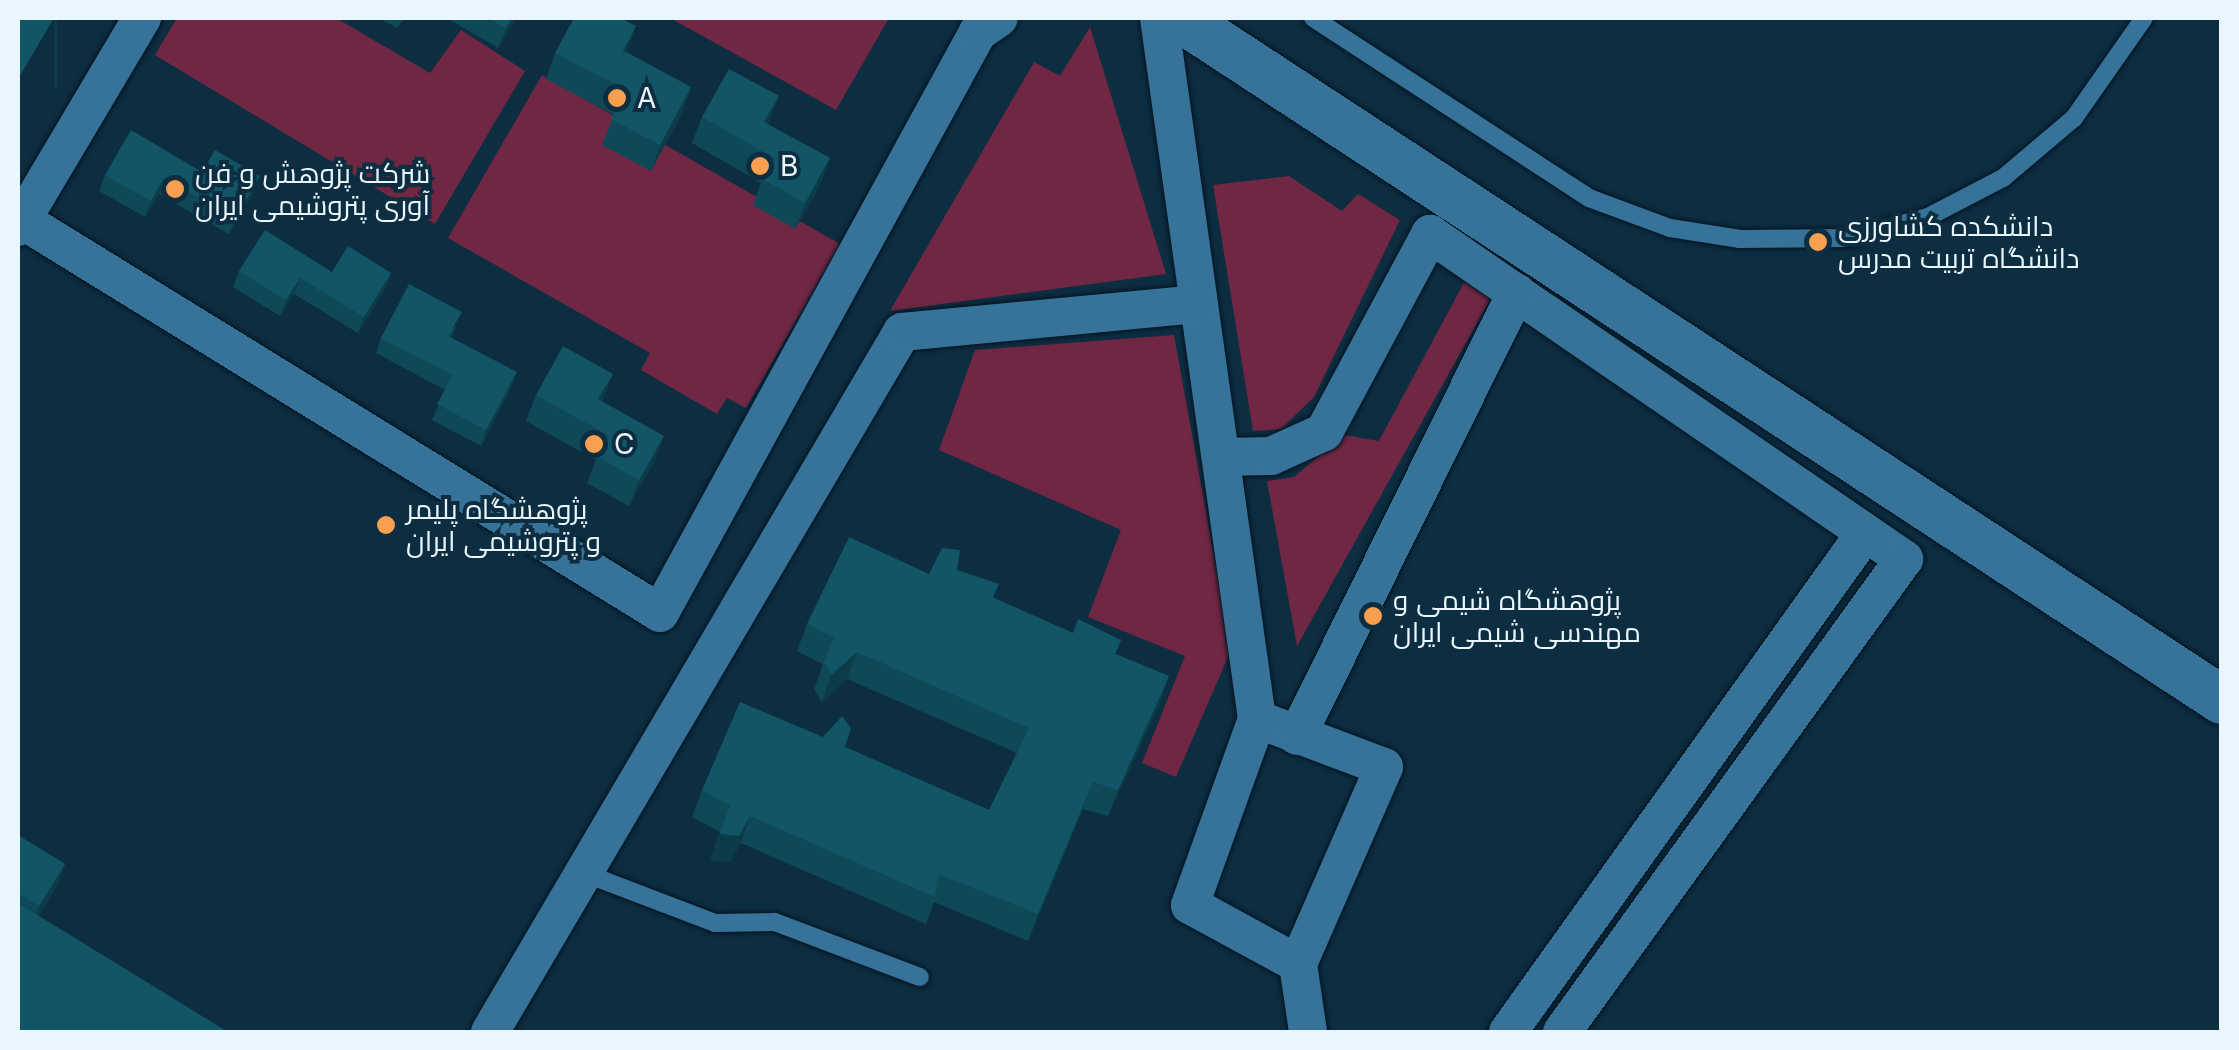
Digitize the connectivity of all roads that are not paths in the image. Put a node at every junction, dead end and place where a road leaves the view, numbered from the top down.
1 (142, 18) edge
2 (1159, 18) edge
3 (1180, 18) edge
4 (1312, 18) edge
5 (2144, 18) edge
6 (976, 22) edge
7 (20, 224) edge
8 (1516, 292) junction
9 (1199, 304) junction
10 (1220, 457) junction
11 (1866, 533) junction
12 (2222, 700) edge
13 (1257, 719) junction
14 (1297, 736) junction
15 (584, 873) junction
16 (1298, 964) junction
17 (920, 976) dead end
18 (490, 1032) edge
19 (1308, 1032) edge
20 (1508, 1032) edge
21 (1562, 1032) edge

1 - 7 street
2 - 9 street
3 - 12 street
4 - 5 lane
6 - 7 street
8 - 10 street
8 - 11 street
8 - 14 street
9 - 10 street
9 - 15 street
10 - 13 street
11 - 20 street
11 - 21 street
13 - 14 street
13 - 16 street
14 - 16 street
15 - 17 lane
15 - 18 street
16 - 19 street

